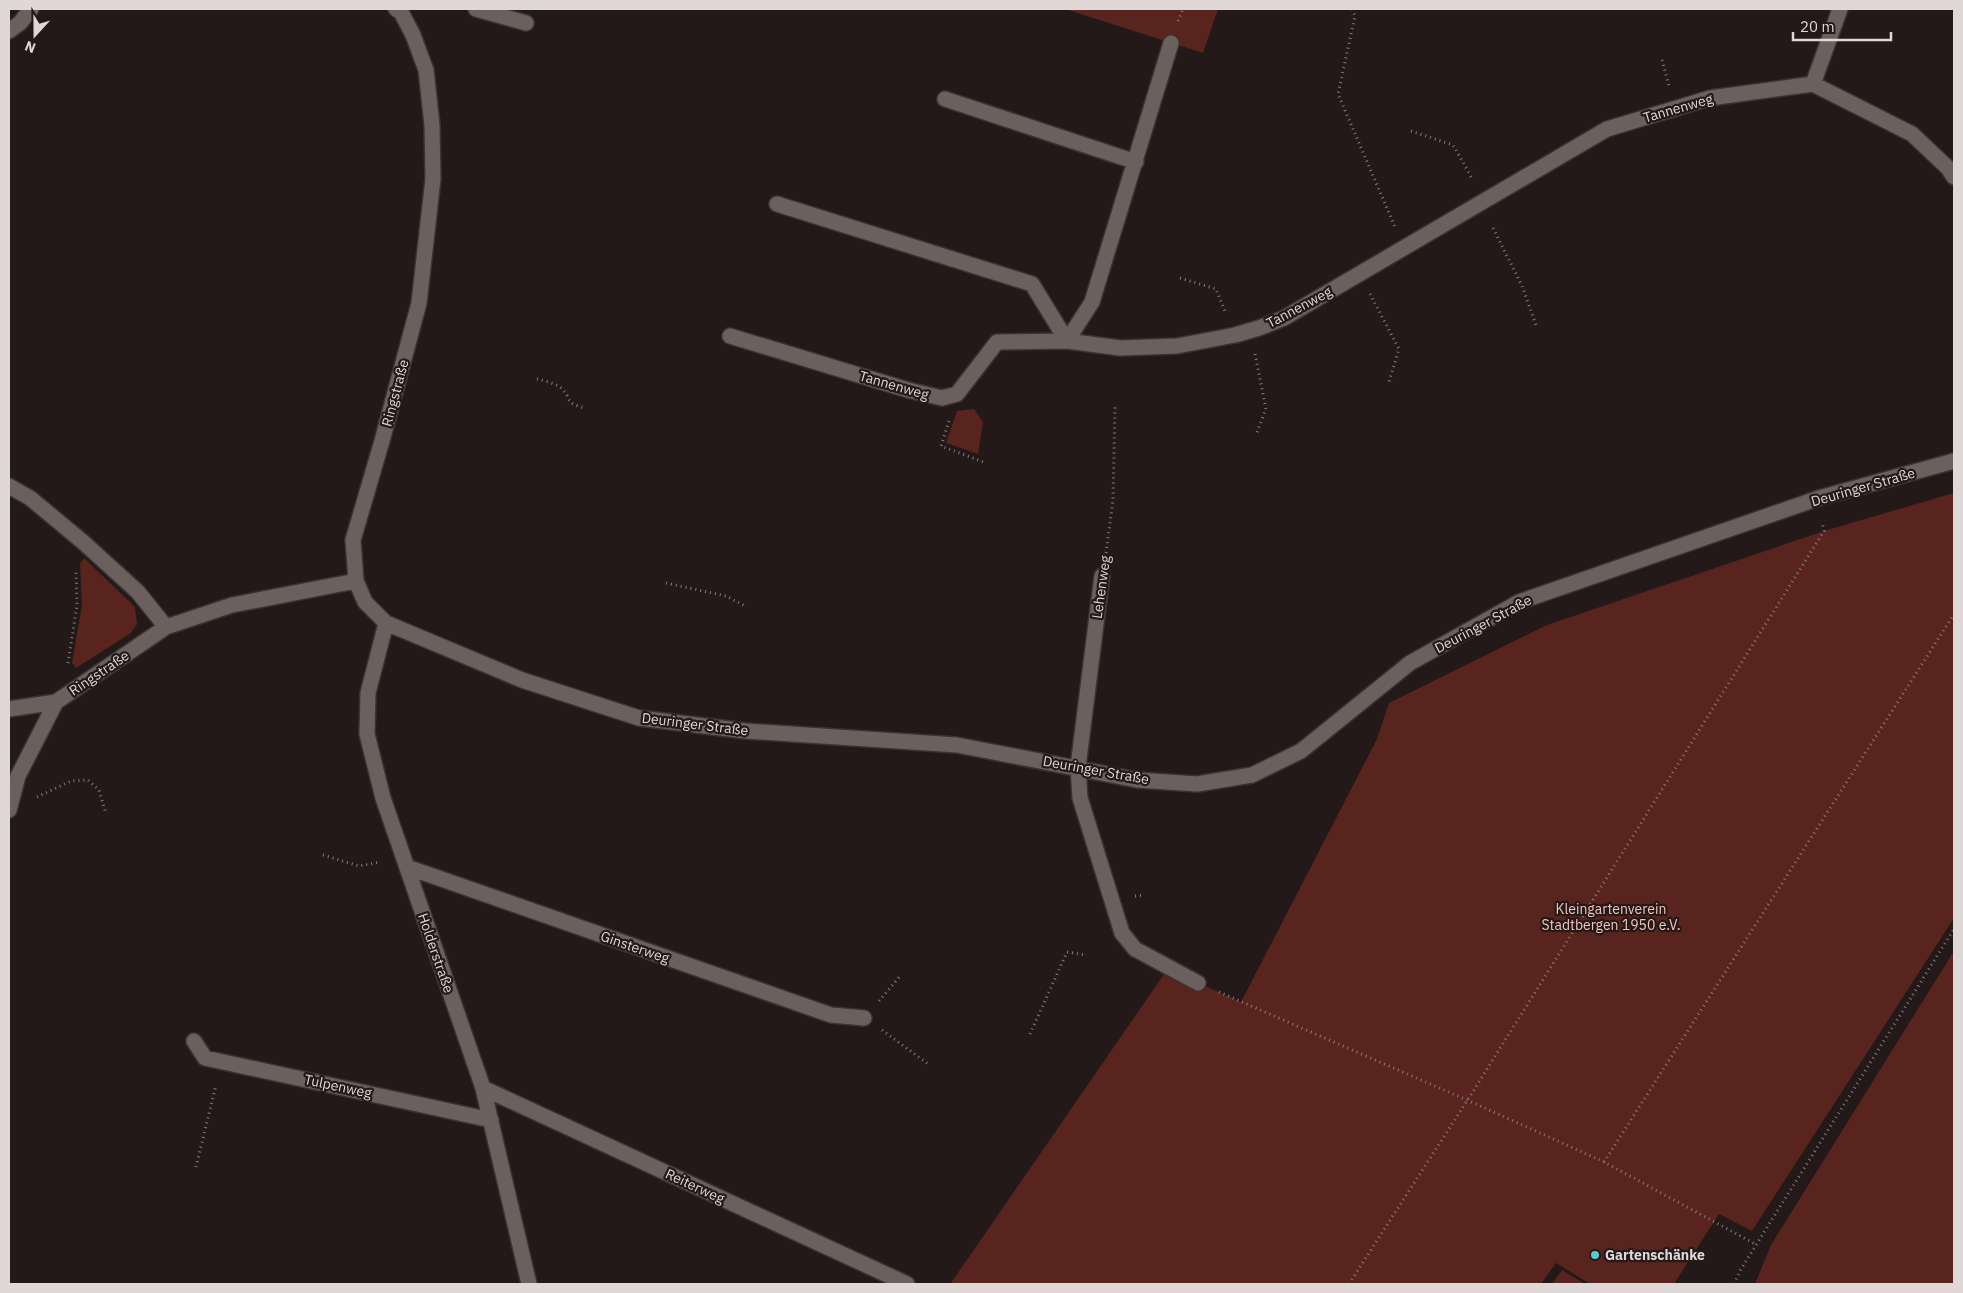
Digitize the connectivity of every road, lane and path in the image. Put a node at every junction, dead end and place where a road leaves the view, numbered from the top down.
1 (31, 9) edge
2 (476, 9) edge
3 (1352, 9) edge
4 (1840, 9) edge
5 (401, 10) edge
6 (526, 23) dead end
7 (9, 31) edge
8 (1171, 43) dead end
9 (1813, 84) junction
10 (945, 100) dead end
11 (1411, 130) dead end
12 (1136, 162) junction
13 (1954, 177) edge
14 (1485, 200) junction
15 (777, 204) dead end
16 (1493, 228) dead end
17 (1404, 248) junction
18 (1360, 274) junction
19 (1180, 278) dead end
20 (1536, 325) dead end
21 (1250, 330) junction
22 (1235, 335) junction
23 (730, 336) dead end
24 (1067, 341) junction
25 (537, 379) dead end
26 (1388, 382) dead end
27 (957, 394) junction
28 (1115, 406) dead end
29 (585, 408) dead end
30 (1256, 435) dead end
31 (1954, 462) edge
32 (986, 463) dead end
33 (9, 486) edge
34 (1819, 498) junction
35 (83, 542) junction
36 (1102, 576) joint
37 (356, 581) junction
38 (666, 583) dead end
39 (746, 607) dead end
40 (1954, 614) edge
41 (386, 623) junction
42 (166, 627) junction
43 (56, 702) junction
44 (9, 709) edge
45 (1078, 767) junction
46 (12, 791) edge
47 (106, 814) dead end
48 (323, 855) dead end
49 (405, 862) junction
50 (1954, 929) edge
51 (1085, 955) dead end
52 (901, 974) dead end
53 (1198, 983) joint
54 (864, 1018) junction
55 (1030, 1034) dead end
56 (194, 1041) dead end
57 (222, 1061) junction
58 (928, 1064) dead end
59 (482, 1088) junction
60 (1467, 1100) junction
61 (491, 1120) junction
62 (1604, 1162) junction
63 (196, 1167) dead end
64 (1757, 1245) junction
65 (529, 1284) edge
66 (906, 1284) edge
67 (1349, 1284) edge
68 (1734, 1284) edge

1 - 7 street
2 - 6 street
3 - 17 path
4 - 9 street
5 - 37 street, Ringstraße
8 - 12 street
9 - 13 street
9 - 14 street, Tannenweg
10 - 12 street
11 - 14 path
12 - 24 street
14 - 17 street, Tannenweg
15 - 24 street
16 - 20 path
17 - 18 street, Tannenweg
18 - 21 street, Tannenweg
18 - 26 path
19 - 22 path
21 - 22 street, Tannenweg
21 - 30 path
22 - 24 street, Tannenweg
23 - 27 street, Tannenweg
24 - 27 street, Tannenweg
25 - 29 path
27 - 32 path
28 - 36 path, Lehenweg
31 - 34 street, Deuringer Straße
33 - 35 street
34 - 45 street, Deuringer Straße
34 - 60 path
35 - 42 street
35 - 43 path
36 - 45 street, Lehenweg
37 - 41 street, Deuringer Straße
37 - 42 street, Ringstraße
38 - 39 path
40 - 62 path
41 - 45 street, Deuringer Straße
41 - 49 street, Holderstraße
42 - 43 street, Ringstraße
43 - 44 street
43 - 46 street
45 - 53 street, Lehenweg
46 - 47 path
48 - 49 path
49 - 54 street, Ginsterweg
49 - 59 street, Holderstraße
50 - 64 path
51 - 55 path
52 - 54 path
53 - 60 path
54 - 58 path
56 - 57 street, Tulpenweg
57 - 61 street, Tulpenweg
57 - 63 path
59 - 61 street, Holderstraße
59 - 66 street, Reiterweg
60 - 62 path
60 - 67 path
61 - 65 street, Holderstraße
62 - 64 path
64 - 68 path

